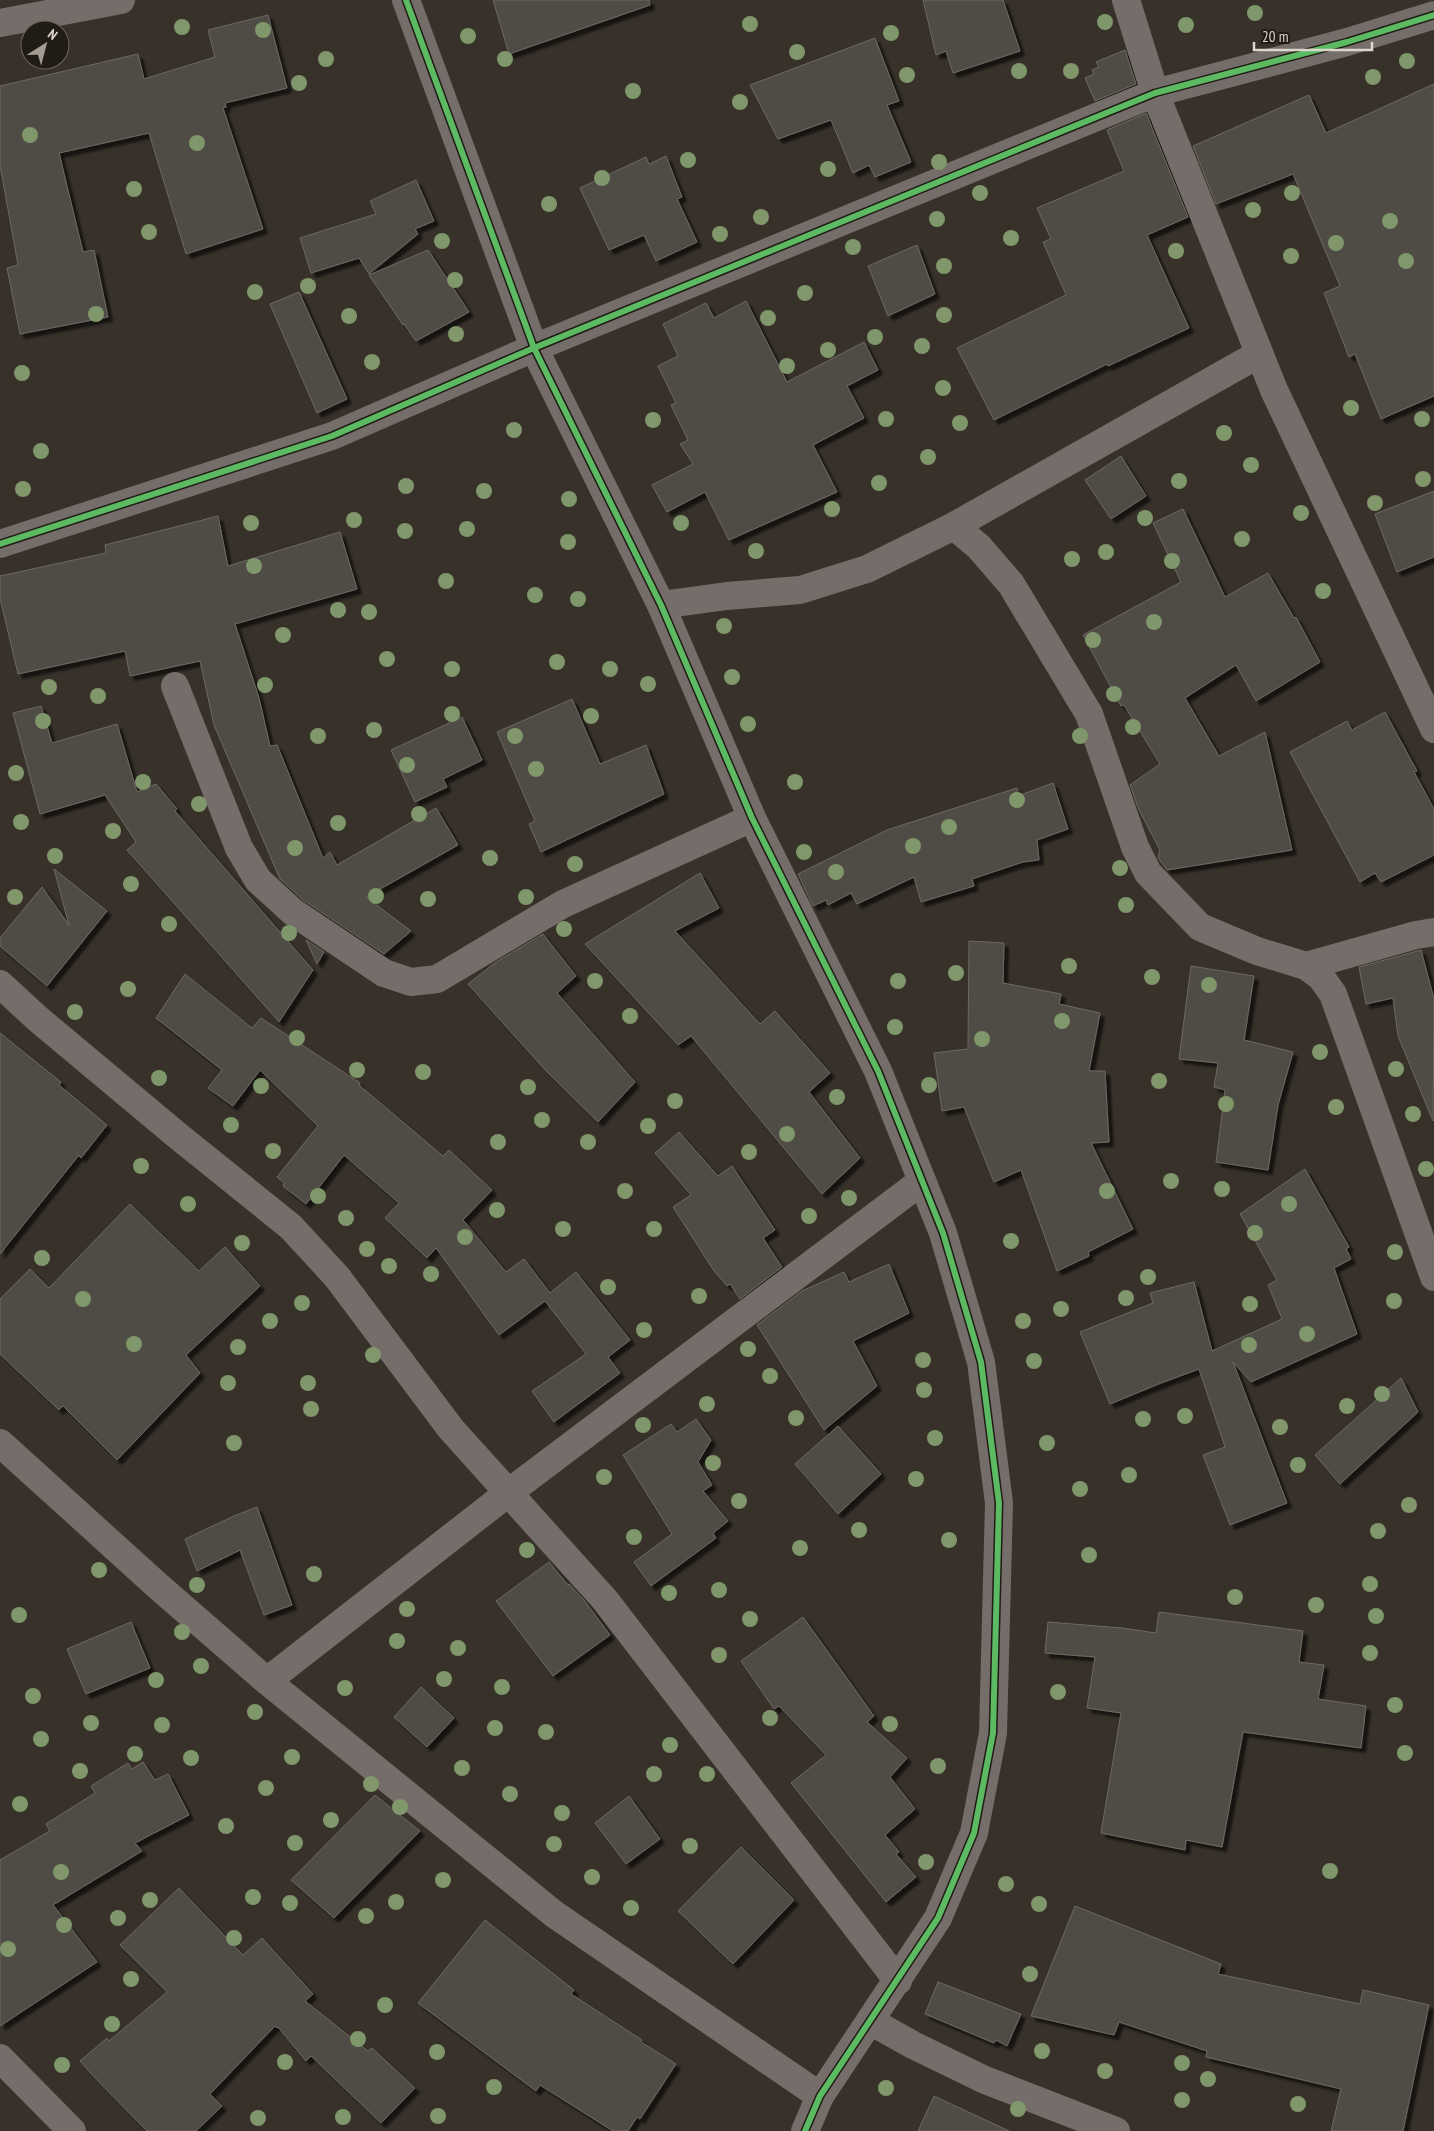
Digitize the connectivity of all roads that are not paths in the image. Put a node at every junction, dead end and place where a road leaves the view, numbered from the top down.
1 (121, 0) edge
2 (406, 0) edge
3 (1126, 0) edge
4 (1434, 14) edge
5 (0, 23) edge
6 (1155, 93) junction
7 (534, 348) junction
8 (1259, 354) junction
9 (954, 526) junction
10 (0, 544) edge
11 (661, 604) junction
12 (175, 686) dead end
13 (1434, 729) edge
14 (752, 818) junction
15 (1434, 932) edge
16 (1306, 966) junction
17 (0, 984) edge
18 (922, 1182) junction
19 (1434, 1278) edge
20 (0, 1443) edge
21 (508, 1493) junction
22 (267, 1681) junction
23 (898, 1981) junction
24 (870, 2021) junction
25 (0, 2058) edge
26 (820, 2096) junction
27 (72, 2131) edge
28 (805, 2131) edge
29 (1116, 2131) edge

1 - 5 street
2 - 7 street
3 - 6 street
4 - 6 street
6 - 7 street
6 - 8 street
7 - 10 street
7 - 11 street
8 - 9 street
8 - 13 street
9 - 11 street
9 - 16 street
11 - 14 street
12 - 14 street
14 - 18 street
15 - 16 street
16 - 19 street
17 - 21 street
18 - 21 street
18 - 23 street
20 - 22 street
21 - 22 street
21 - 23 street
22 - 26 street
23 - 24 street
24 - 26 street
24 - 29 street
25 - 27 street
26 - 28 street

